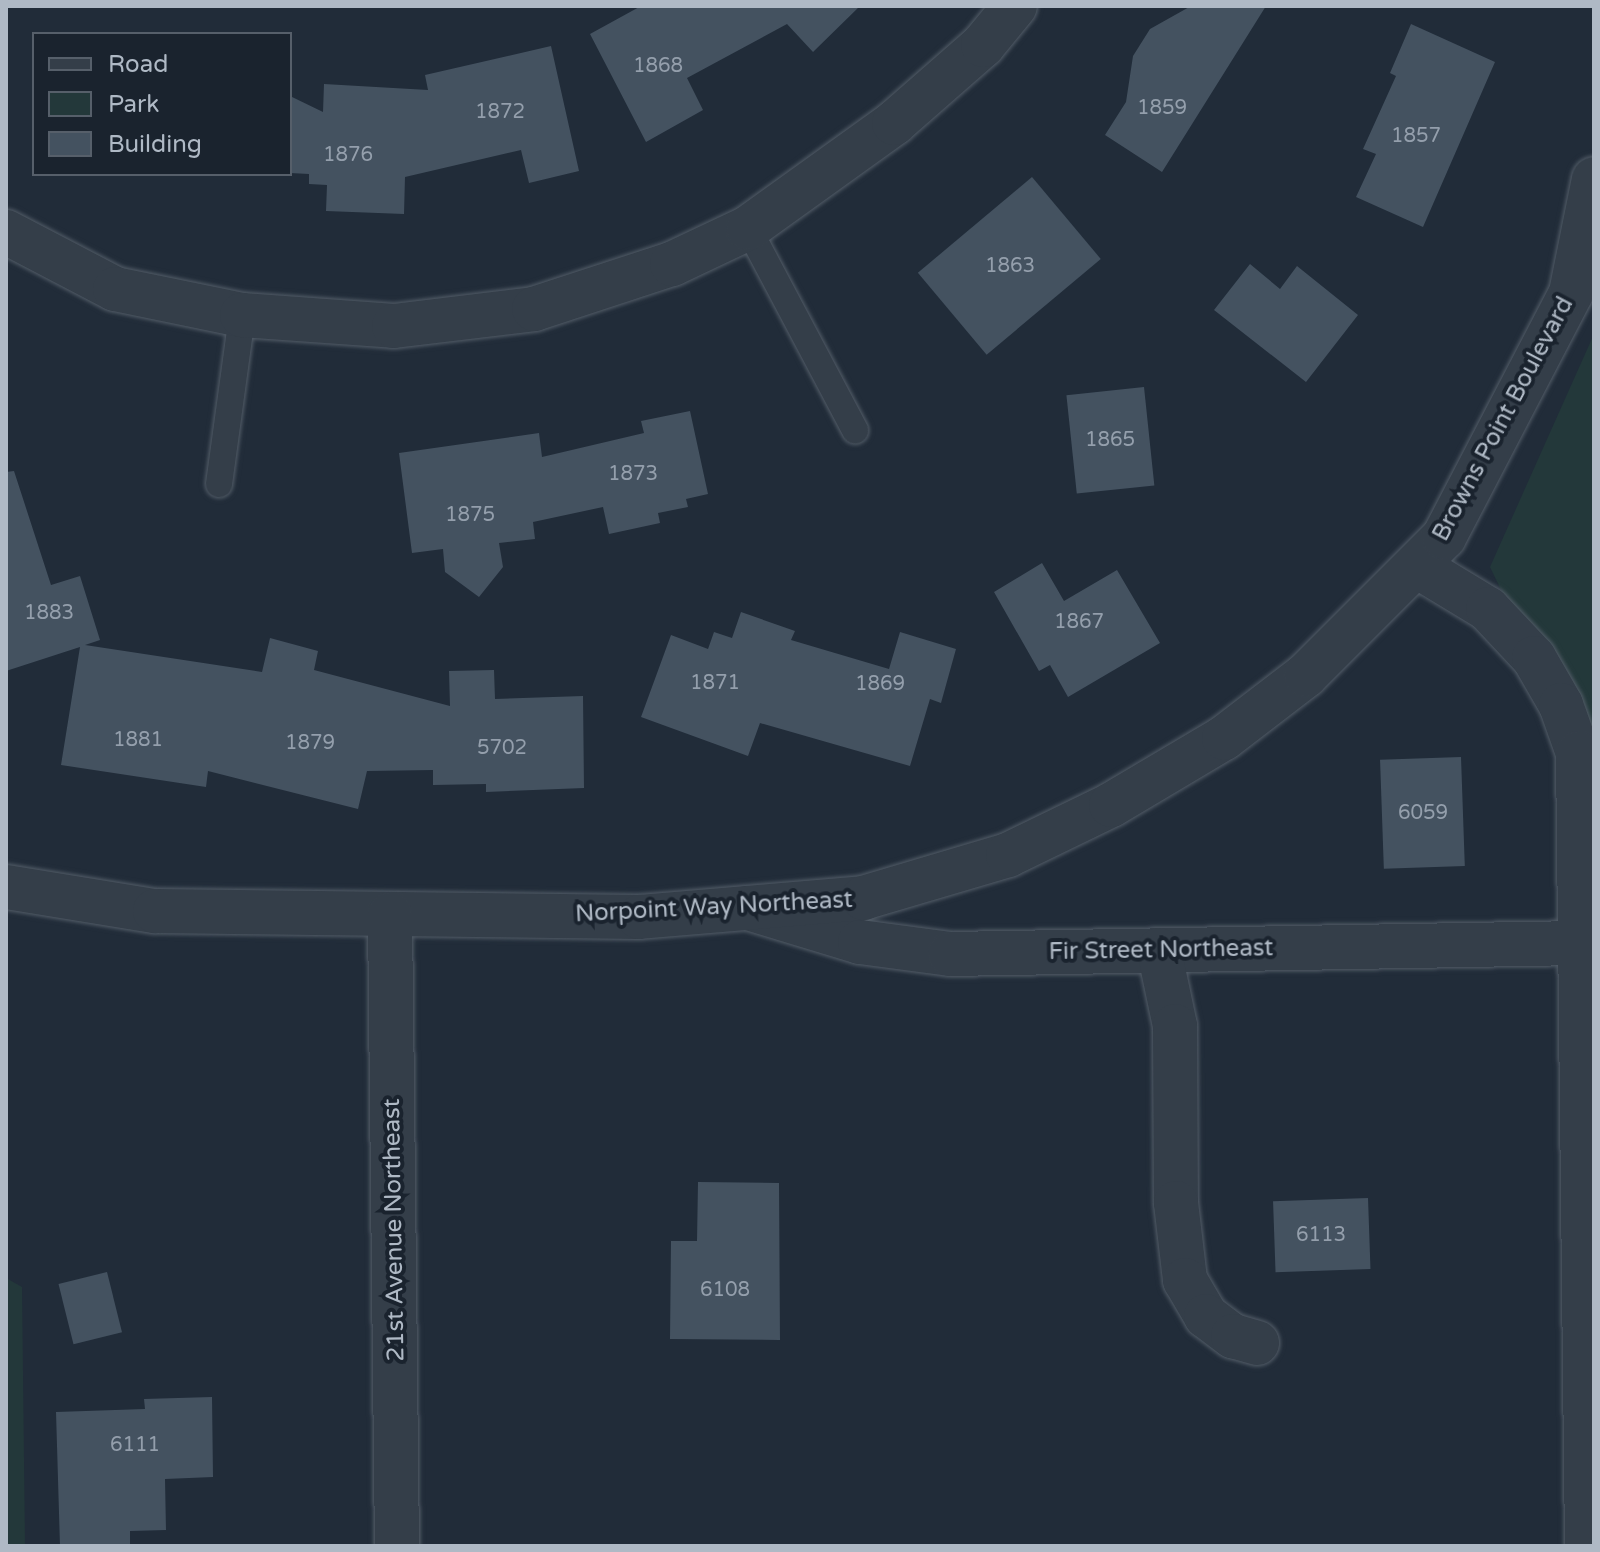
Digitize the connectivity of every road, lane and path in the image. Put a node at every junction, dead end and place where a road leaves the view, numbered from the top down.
1 (1015, 6) edge
2 (1594, 179) edge
3 (748, 228) junction
4 (6, 232) edge
5 (242, 315) junction
6 (855, 430) dead end
7 (219, 484) dead end
8 (1417, 566) junction
9 (6, 887) edge
10 (748, 908) junction
11 (390, 914) junction
12 (1580, 943) junction
13 (1159, 950) junction
14 (1257, 1343) dead end
15 (397, 1546) edge
16 (1587, 1546) edge

1 - 3 street
2 - 8 street, Browns Point Boulevard
3 - 5 street
3 - 6 lane
4 - 5 street
5 - 7 lane
8 - 10 street, Norpoint Way Northeast
8 - 12 street, Browns Point Boulevard
9 - 11 street, Norpoint Way Northeast
10 - 11 street, Norpoint Way Northeast
10 - 13 street, Fir Street Northeast
11 - 15 street, 21st Avenue Northeast
12 - 13 street, Fir Street Northeast
12 - 16 street, Browns Point Boulevard
13 - 14 street

